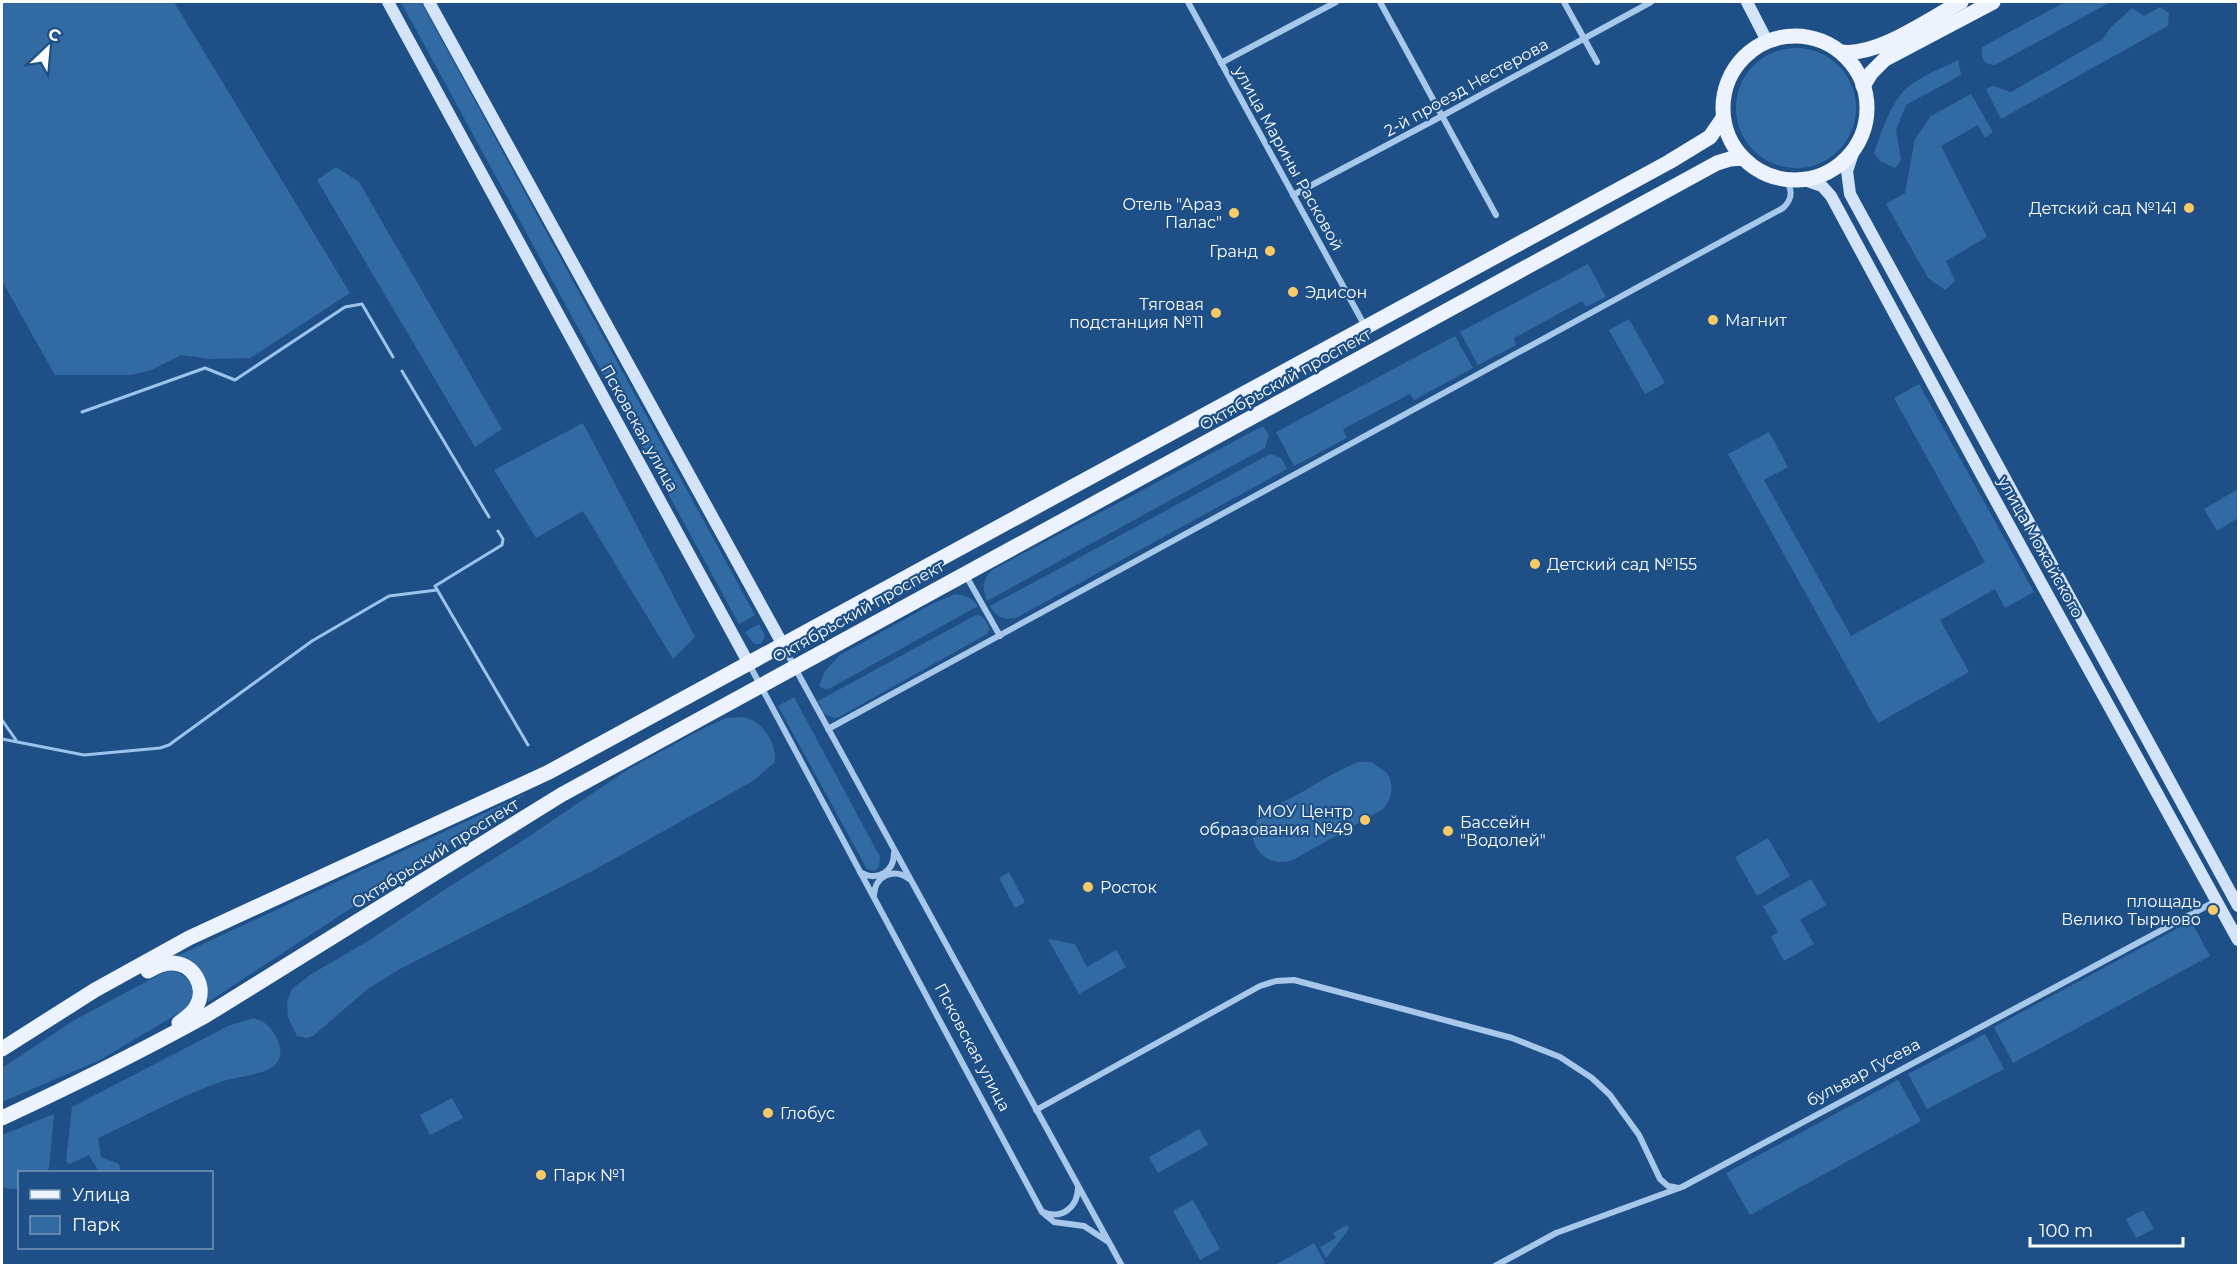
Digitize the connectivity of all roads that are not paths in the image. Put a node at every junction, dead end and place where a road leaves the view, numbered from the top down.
1 (388, 2) edge
2 (429, 2) edge
3 (1188, 2) edge
4 (1336, 2) edge
5 (1380, 2) edge
6 (1564, 2) edge
7 (1651, 2) edge
8 (1747, 2) edge
9 (1960, 2) edge
10 (1993, 2) edge
11 (1583, 38) junction
12 (1767, 41) junction
13 (1841, 52) junction
14 (1597, 62) dead end
15 (1221, 63) junction
16 (1863, 86) junction
17 (1442, 117) junction
18 (1723, 118) junction
19 (1854, 150) junction
20 (1743, 158) junction
21 (1784, 179) junction
22 (1805, 180) junction
23 (1293, 195) junction
24 (1496, 215) dead end
25 (1366, 328) junction
26 (965, 573) junction
27 (1000, 636) junction
28 (783, 645) junction
29 (749, 663) junction
30 (794, 667) junction
31 (761, 685) junction
32 (828, 729) junction
33 (892, 847) junction
34 (860, 872) junction
35 (912, 882) junction
36 (2235, 891) edge
37 (874, 898) junction
38 (2217, 901) junction
39 (2238, 906) edge
40 (2238, 940) edge
41 (91, 993) junction
42 (2, 1040) edge
43 (154, 1045) junction
44 (2, 1049) edge
45 (1036, 1110) junction
46 (2, 1118) edge
47 (1078, 1186) junction
48 (1682, 1187) junction
49 (1042, 1212) junction
50 (1109, 1243) junction
51 (1122, 1266) edge
52 (1495, 1266) edge

1 - 29 main road, Псковская улица
2 - 28 main road, Псковская улица
3 - 15 street, улица Марины Расковой
4 - 15 street
5 - 17 street
6 - 11 street
7 - 11 street, 2-й проезд Нестерова
8 - 12 main road
9 - 13 main road
10 - 16 main road
11 - 14 street
11 - 17 street, 2-й проезд Нестерова
12 - 13 main road
12 - 18 main road
13 - 16 main road
15 - 23 street, улица Марины Расковой
16 - 19 main road
17 - 23 street, 2-й проезд Нестерова
17 - 24 street
18 - 20 main road
18 - 25 main road, Октябрьский проспект
19 - 22 main road
19 - 36 main road, улица Можайского
20 - 21 main road
20 - 26 main road, Октябрьский проспект
21 - 22 main road
21 - 27 street
22 - 38 main road, улица Можайского
23 - 25 street, улица Марины Расковой
25 - 28 main road, Октябрьский проспект
26 - 27 street
26 - 30 main road, Октябрьский проспект
27 - 32 street
28 - 29 main road, Октябрьский проспект
28 - 30 street, Псковская улица
29 - 31 street, Псковская улица
29 - 41 main road, Октябрьский проспект
30 - 31 main road, Октябрьский проспект
30 - 32 street, Псковская улица
31 - 34 street, Псковская улица
31 - 43 main road, Октябрьский проспект
32 - 33 street, Псковская улица
33 - 34 street
33 - 35 street, Псковская улица
34 - 37 street, Псковская улица
35 - 37 street
35 - 45 street, Псковская улица
36 - 38 main road, бульвар Гусева
36 - 39 main road, улица Можайского
37 - 49 street, Псковская улица
38 - 40 main road, улица Можайского
38 - 48 street, бульвар Гусева
41 - 42 main road
41 - 43 main road
41 - 44 main road, Октябрьский проспект
43 - 46 main road, Октябрьский проспект
45 - 47 street, Псковская улица
45 - 48 street
47 - 49 street
47 - 50 street, Псковская улица
48 - 52 street, бульвар Гусева
49 - 50 street, Псковская улица
50 - 51 street, Псковская улица

